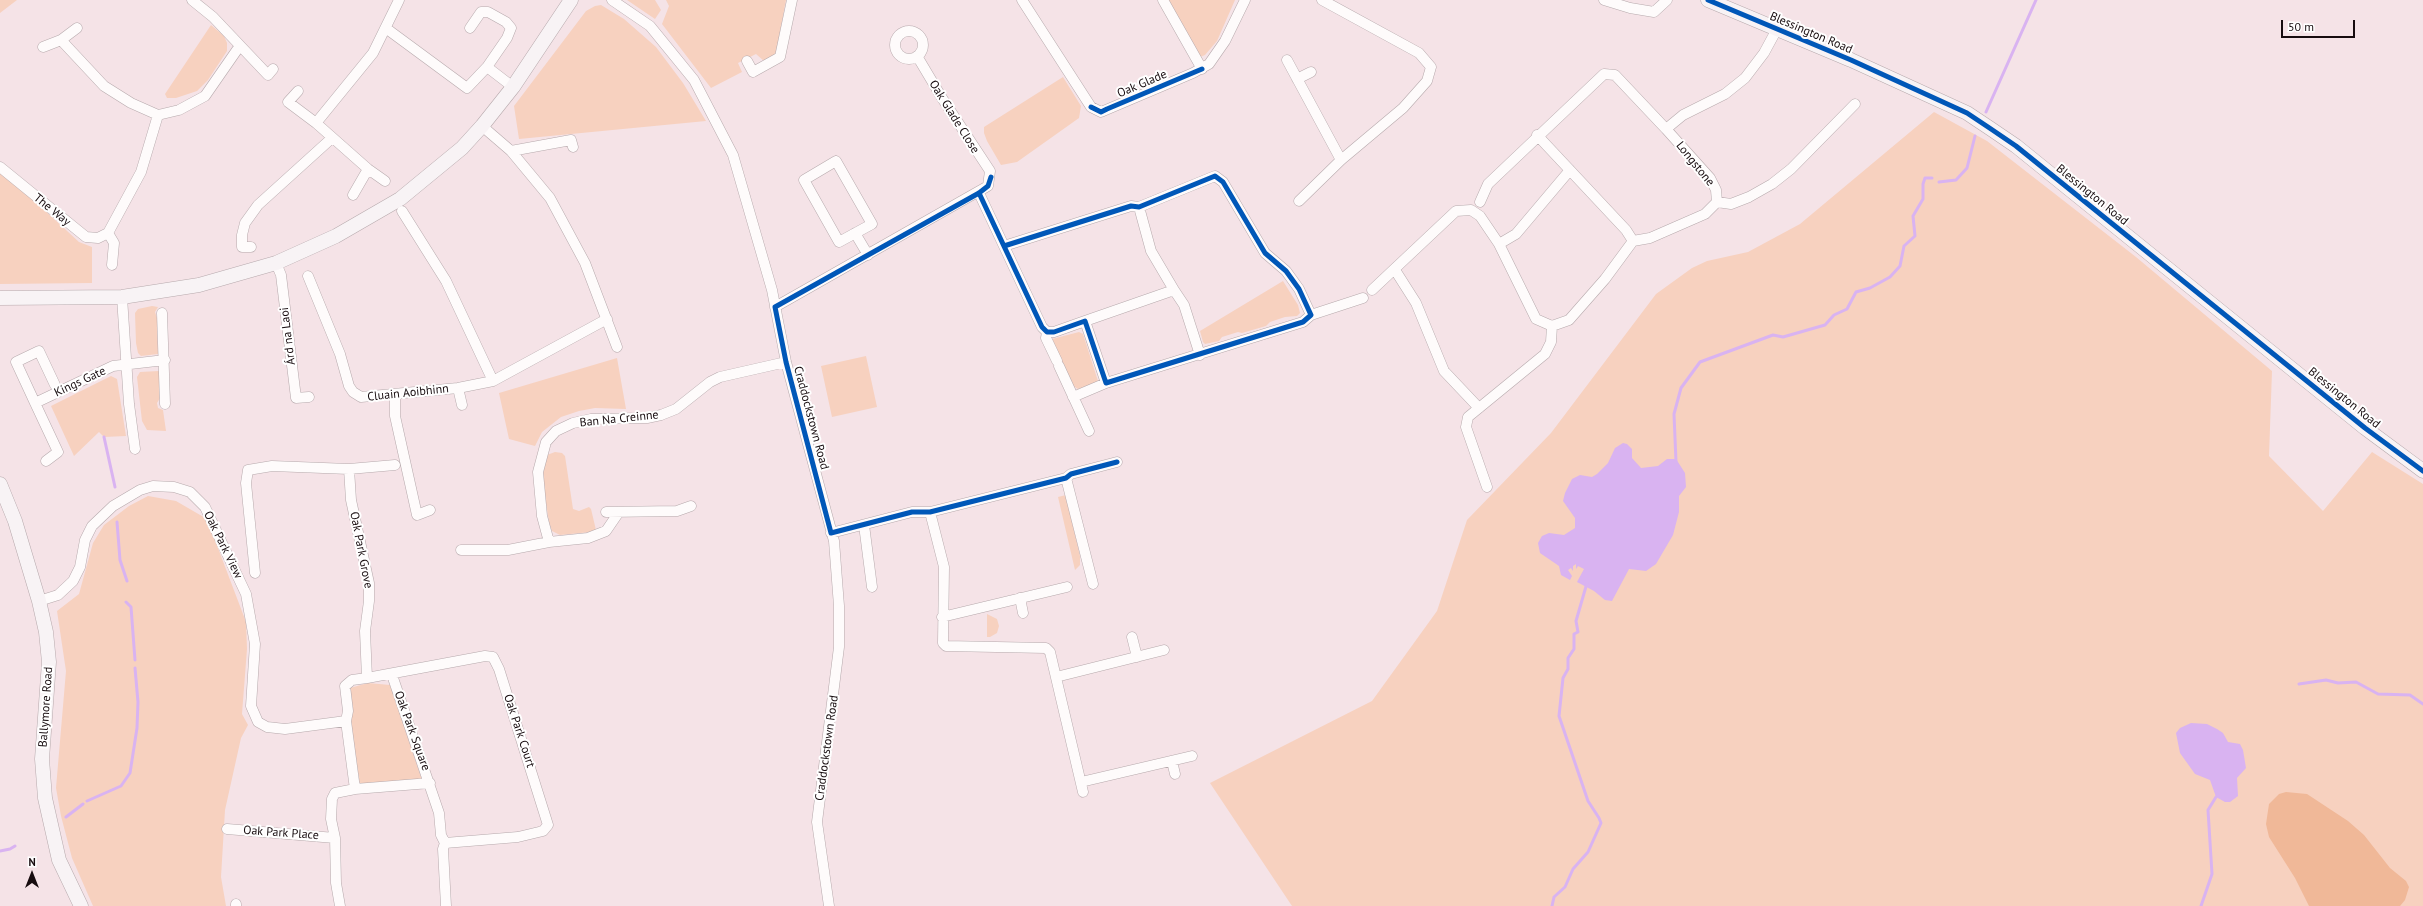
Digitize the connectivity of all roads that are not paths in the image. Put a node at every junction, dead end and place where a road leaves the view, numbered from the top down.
1 (192, 0) edge
2 (399, 0) edge
3 (571, 0) edge
4 (612, 0) edge
5 (792, 0) edge
6 (1022, 0) edge
7 (1163, 0) edge
8 (1245, 0) edge
9 (1322, 0) edge
10 (1604, 0) edge
11 (1667, 0) edge
12 (1708, 0) edge
13 (77, 28) dead end
14 (470, 28) dead end
15 (387, 29) junction
16 (1777, 30) junction
17 (61, 40) junction
18 (43, 47) dead end
19 (239, 47) junction
20 (918, 56) dead end
21 (1287, 60) dead end
22 (747, 61) dead end
23 (487, 67) junction
24 (273, 69) dead end
25 (1202, 69) junction
26 (1311, 72) dead end
27 (1297, 79) junction
28 (512, 88) junction
29 (298, 91) dead end
30 (1855, 104) dead end
31 (158, 114) junction
32 (316, 123) junction
33 (482, 126) junction
34 (1666, 129) junction
35 (1537, 135) junction
36 (332, 138) junction
37 (572, 144) dead end
38 (511, 150) junction
39 (1341, 160) junction
40 (0, 167) edge
41 (368, 169) junction
42 (1570, 170) junction
43 (385, 181) dead end
44 (979, 193) junction
45 (353, 195) dead end
46 (1299, 201) dead end
47 (1480, 202) dead end
48 (1717, 202) junction
49 (1139, 206) junction
50 (402, 211) dead end
51 (108, 233) junction
52 (855, 233) junction
53 (1633, 241) junction
54 (1499, 244) junction
55 (1004, 246) junction
56 (250, 247) dead end
57 (868, 255) junction
58 (276, 263) junction
59 (112, 266) dead end
60 (1394, 270) junction
61 (308, 276) dead end
62 (1174, 290) junction
63 (1372, 290) dead end
64 (122, 297) junction
65 (0, 298) edge
66 (1363, 298) dead end
67 (775, 307) junction
68 (162, 313) dead end
69 (1310, 315) junction
70 (607, 319) junction
71 (1085, 321) junction
72 (1552, 326) junction
73 (1047, 332) junction
74 (617, 347) dead end
75 (1200, 355) junction
76 (165, 360) junction
77 (786, 362) junction
78 (127, 364) junction
79 (492, 381) junction
80 (1106, 383) junction
81 (55, 385) dead end
82 (458, 388) junction
83 (395, 394) junction
84 (309, 396) dead end
85 (1073, 397) junction
86 (35, 403) junction
87 (165, 404) dead end
88 (462, 405) dead end
89 (1479, 408) junction
90 (1089, 431) dead end
91 (135, 449) dead end
92 (46, 461) dead end
93 (1117, 462) dead end
94 (395, 465) dead end
95 (349, 469) junction
96 (2423, 471) edge
97 (1066, 478) junction
98 (0, 484) edge
99 (1487, 487) dead end
100 (692, 506) dead end
101 (430, 510) dead end
102 (606, 512) dead end
103 (618, 512) junction
104 (930, 512) junction
105 (864, 525) junction
106 (831, 533) junction
107 (549, 542) junction
108 (461, 550) dead end
109 (255, 573) dead end
110 (1093, 584) dead end
111 (872, 587) dead end
112 (1068, 587) dead end
113 (1020, 598) junction
114 (39, 601) junction
115 (1024, 613) dead end
116 (942, 617) junction
117 (1132, 637) dead end
118 (1164, 650) dead end
119 (1138, 657) junction
120 (392, 675) junction
121 (1056, 677) junction
122 (367, 678) junction
123 (346, 721) junction
124 (1192, 756) dead end
125 (1172, 761) junction
126 (1175, 774) dead end
127 (430, 784) junction
128 (355, 789) junction
129 (227, 829) dead end
130 (335, 838) junction
131 (445, 843) junction
132 (81, 906) edge
133 (340, 906) edge
134 (446, 906) edge
135 (828, 906) edge

1 - 19 street
2 - 15 street
3 - 28 main road
4 - 67 street, Craddockstown Road
5 - 22 street
6 - 25 street, Oak Glade
7 - 25 street
8 - 25 street, Oak Glade
9 - 39 street
10 - 11 street
12 - 16 main road, Blessington Road
13 - 17 street
14 - 23 street
15 - 23 street
15 - 32 street
16 - 34 street
16 - 96 main road, Blessington Road
17 - 18 street
17 - 31 street
19 - 24 street
19 - 31 street
20 - 44 street, Oak Glade Close
21 - 27 street
23 - 28 street
26 - 27 street
27 - 39 street
28 - 33 main road
29 - 32 street
30 - 48 street, Longstone
31 - 51 street
32 - 36 street
33 - 38 street
33 - 58 main road
34 - 35 street, Longstone
34 - 48 street, Longstone
35 - 42 street
35 - 47 street
36 - 41 street
36 - 56 street
37 - 38 street
38 - 70 street
39 - 46 street
40 - 51 street, The Way
41 - 43 street
41 - 45 street
42 - 53 street
42 - 54 street
44 - 55 street
44 - 57 street
48 - 53 street
49 - 55 street
49 - 62 street
49 - 69 street
50 - 79 street
51 - 59 street
52 - 52 street
52 - 57 street
53 - 72 street
54 - 60 street
54 - 72 street
55 - 73 street
57 - 67 street
58 - 64 main road
58 - 84 street, Árd na Laoi
60 - 63 street
60 - 89 street
61 - 83 street, Cluain Aoibhinn
62 - 71 street
62 - 75 street
64 - 65 main road
64 - 78 street
66 - 69 street
67 - 77 street, Craddockstown Road
68 - 76 street
69 - 75 street
70 - 74 street
70 - 79 street, Cluain Aoibhinn
71 - 73 street
71 - 80 street
72 - 89 street
73 - 85 street
75 - 80 street
76 - 78 street, Kings Gate
76 - 87 street
77 - 106 street, Craddockstown Road
77 - 107 street, Ban Na Creinne
78 - 86 street, Kings Gate
78 - 91 street
79 - 82 street, Cluain Aoibhinn
80 - 85 street
81 - 86 street, Kings Gate
82 - 83 street, Cluain Aoibhinn
82 - 88 street
83 - 101 street
85 - 90 street
86 - 92 street, Kings Gate
89 - 99 street
93 - 97 street
94 - 95 street
95 - 109 street
95 - 122 street, Oak Park Grove
97 - 104 street
97 - 110 street
98 - 114 main road, Ballymore Road
100 - 103 street
102 - 103 street
103 - 107 street
104 - 105 street
104 - 116 street
105 - 106 street
105 - 111 street
106 - 135 street, Craddockstown Road
107 - 108 street
112 - 113 street
113 - 115 street
113 - 116 street
114 - 123 street, Oak Park View
114 - 132 main road, Ballymore Road
116 - 121 street
117 - 119 street
118 - 119 street
119 - 121 street
120 - 122 street, Oak Park Court
120 - 127 street, Oak Park Square
120 - 131 street, Oak Park Court
121 - 125 street
122 - 123 street
123 - 128 street
124 - 125 street
125 - 126 street
127 - 128 street, Oak Park Square
127 - 131 street
128 - 130 street, Oak Park Square
129 - 130 street, Oak Park Place
130 - 133 street
131 - 134 street

